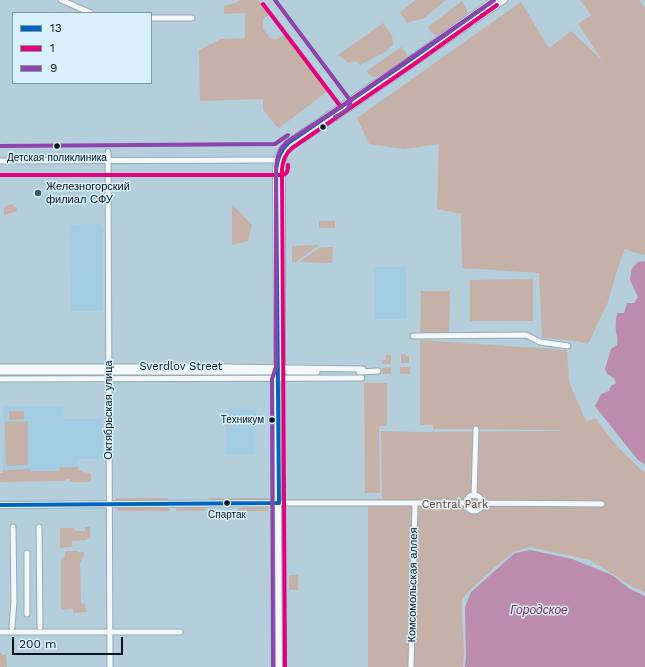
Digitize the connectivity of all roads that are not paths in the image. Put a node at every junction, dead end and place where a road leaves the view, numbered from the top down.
1 (61, 0) edge
2 (494, 0) edge
3 (504, 0) edge
4 (89, 12) edge
5 (152, 18) edge
6 (192, 18) dead end
7 (347, 106) junction
8 (108, 152) dead end
9 (108, 160) junction
10 (273, 160) dead end
11 (0, 161) edge
12 (413, 336) dead end
13 (568, 346) dead end
14 (109, 366) junction
15 (0, 367) edge
16 (278, 369) junction
17 (362, 369) dead end
18 (378, 371) dead end
19 (0, 372) edge
20 (109, 372) junction
21 (288, 372) dead end
22 (109, 378) junction
23 (362, 378) dead end
24 (0, 379) edge
25 (278, 379) junction
26 (476, 429) dead end
27 (474, 496) junction
28 (282, 503) junction
29 (466, 503) junction
30 (482, 503) junction
31 (110, 504) junction
32 (415, 504) junction
33 (602, 504) dead end
34 (0, 505) edge
35 (13, 527) dead end
36 (39, 527) dead end
37 (27, 553) dead end
38 (27, 614) dead end
39 (12, 627) dead end
40 (40, 627) dead end
41 (0, 632) edge
42 (110, 632) junction
43 (180, 632) dead end
44 (110, 667) edge
45 (279, 667) edge
46 (411, 667) edge

1 - 4 street
2 - 7 main road
3 - 7 main road
5 - 6 street
7 - 16 main road
8 - 9 street, Октябрьская улица
9 - 10 street
9 - 11 street
9 - 14 street, Октябрьская улица
12 - 13 street
14 - 15 street, Sverdlov Street
14 - 16 street, Sverdlov Street
14 - 20 street, Октябрьская улица
16 - 17 street, Sverdlov Street
16 - 20 street
16 - 25 main road
18 - 21 street
19 - 20 street
20 - 22 street, Октябрьская улица
22 - 24 street, Sverdlov Street
22 - 25 street, Sverdlov Street
22 - 31 street, Октябрьская улица
23 - 25 street, Sverdlov Street
25 - 28 main road
26 - 27 street
27 - 29 street
27 - 30 street
28 - 31 main road
28 - 32 street
28 - 45 main road
29 - 30 street
29 - 32 street
30 - 33 street
31 - 34 main road
31 - 42 street, Октябрьская улица
32 - 46 street, Комсомольская аллея
35 - 39 street
36 - 40 street
37 - 38 street
41 - 42 street
42 - 43 street
42 - 44 street, Октябрьская улица

